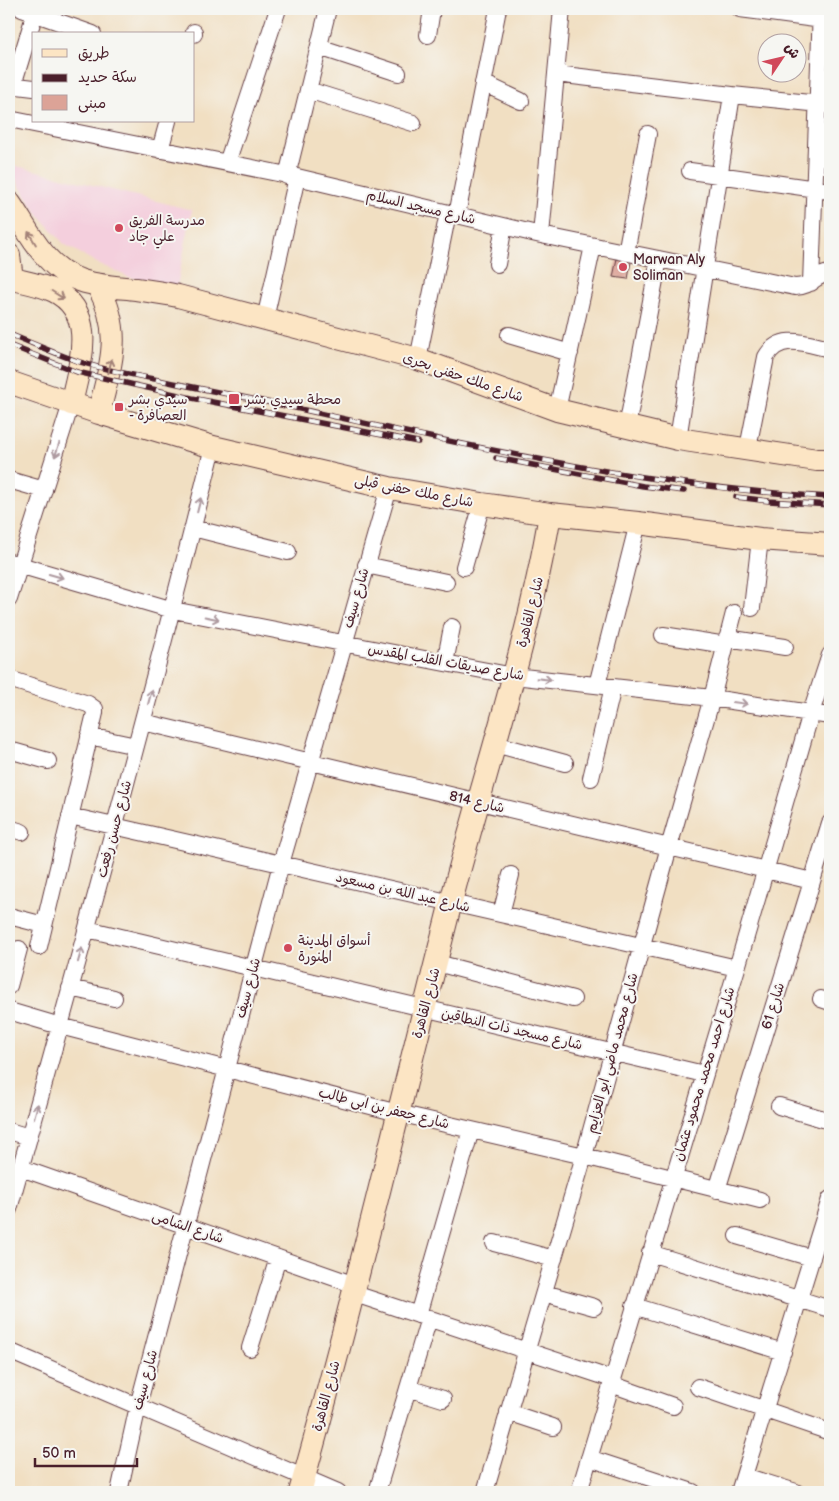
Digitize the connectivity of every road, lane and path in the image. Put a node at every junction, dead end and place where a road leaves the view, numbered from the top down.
1 (278, 9) edge
2 (328, 9) edge
3 (432, 9) edge
4 (498, 9) edge
5 (562, 9) edge
6 (740, 9) edge
7 (29, 11) edge
8 (824, 16) edge
9 (87, 32) edge
10 (428, 35) dead end
11 (319, 47) junction
12 (398, 73) dead end
13 (556, 74) junction
14 (483, 83) junction
15 (11, 85) edge
16 (32, 88) edge
17 (308, 90) junction
18 (732, 95) junction
19 (522, 101) dead end
20 (824, 104) edge
21 (9, 119) edge
22 (168, 122) edge
23 (413, 123) dead end
24 (648, 134) dead end
25 (160, 150) junction
26 (227, 163) junction
27 (690, 171) dead end
28 (719, 175) junction
29 (292, 177) junction
30 (822, 190) edge
31 (9, 202) edge
32 (452, 214) junction
33 (504, 226) junction
34 (541, 235) junction
35 (593, 246) junction
36 (626, 253) junction
37 (9, 255) edge
38 (659, 259) junction
39 (497, 264) dead end
40 (705, 269) junction
41 (830, 273) edge
42 (10, 278) edge
43 (812, 283) junction
44 (98, 286) junction
45 (264, 320) junction
46 (509, 335) dead end
47 (830, 349) edge
48 (570, 352) junction
49 (418, 359) junction
50 (9, 382) edge
51 (72, 404) junction
52 (557, 410) junction
53 (99, 413) junction
54 (627, 427) junction
55 (678, 439) junction
56 (213, 447) junction
57 (748, 448) junction
58 (830, 460) edge
59 (9, 480) edge
60 (389, 488) junction
61 (44, 490) junction
62 (482, 504) junction
63 (550, 514) junction
64 (638, 523) junction
65 (193, 528) junction
66 (760, 538) junction
67 (830, 544) edge
68 (288, 552) dead end
69 (14, 564) edge
70 (366, 564) junction
71 (464, 568) dead end
72 (446, 582) dead end
73 (9, 599) edge
74 (752, 608) dead end
75 (173, 610) junction
76 (734, 613) dead end
77 (452, 628) dead end
78 (663, 635) dead end
79 (726, 641) junction
80 (343, 643) junction
81 (785, 647) dead end
82 (445, 663) junction
83 (829, 666) edge
84 (514, 676) junction
85 (9, 679) edge
86 (605, 686) junction
87 (712, 698) junction
88 (811, 713) junction
89 (830, 716) edge
90 (143, 722) junction
91 (89, 736) junction
92 (495, 744) junction
93 (136, 746) junction
94 (9, 750) edge
95 (48, 761) dead end
96 (309, 762) junction
97 (565, 763) dead end
98 (591, 778) dead end
99 (479, 802) junction
100 (70, 816) junction
101 (830, 823) edge
102 (115, 826) junction
103 (669, 847) junction
104 (825, 861) edge
105 (281, 864) junction
106 (766, 870) junction
107 (511, 875) dead end
108 (812, 881) junction
109 (451, 903) junction
110 (501, 914) junction
111 (9, 916) edge
112 (44, 925) junction
113 (87, 929) junction
114 (39, 946) dead end
115 (641, 946) junction
116 (19, 949) dead end
117 (437, 964) junction
118 (737, 968) junction
119 (253, 969) junction
120 (9, 986) edge
121 (70, 988) junction
122 (114, 998) dead end
123 (573, 999) dead end
124 (425, 1009) junction
125 (9, 1012) edge
126 (60, 1026) junction
127 (612, 1053) junction
128 (226, 1069) junction
129 (704, 1074) junction
130 (779, 1106) dead end
131 (398, 1113) junction
132 (830, 1121) edge
133 (471, 1130) junction
134 (9, 1131) edge
135 (29, 1137) junction
136 (584, 1156) junction
137 (21, 1168) junction
138 (673, 1178) junction
139 (717, 1190) junction
140 (830, 1199) edge
141 (760, 1200) dead end
142 (9, 1204) edge
143 (186, 1226) junction
144 (737, 1236) dead end
145 (494, 1243) dead end
146 (650, 1252) junction
147 (278, 1258) junction
148 (812, 1258) junction
149 (554, 1259) junction
150 (353, 1289) junction
151 (544, 1293) junction
152 (800, 1299) junction
153 (634, 1306) junction
154 (594, 1307) dead end
155 (830, 1309) edge
156 (424, 1317) junction
157 (250, 1348) dead end
158 (9, 1351) edge
159 (527, 1351) junction
160 (783, 1352) junction
161 (612, 1382) junction
162 (698, 1387) dead end
163 (408, 1388) junction
164 (442, 1399) dead end
165 (138, 1406) junction
166 (673, 1406) dead end
167 (765, 1410) junction
168 (508, 1412) junction
169 (553, 1427) dead end
170 (830, 1432) edge
171 (589, 1458) junction
172 (744, 1476) junction
173 (302, 1485) edge
174 (119, 1492) edge
175 (338, 1492) edge
176 (377, 1492) edge
177 (485, 1492) edge
178 (578, 1492) edge
179 (692, 1492) edge
180 (739, 1492) edge
181 (796, 1492) edge

1 - 26 street
2 - 11 street
3 - 10 street
4 - 14 street
5 - 13 street
6 - 8 street
7 - 9 street
7 - 15 street
8 - 20 street
11 - 12 street
11 - 17 street
13 - 18 street
13 - 34 street
14 - 19 street
14 - 32 street
15 - 16 street
17 - 23 street
17 - 29 street
18 - 20 street
18 - 28 street
20 - 30 street
21 - 25 street, شارع مسجد السلام
22 - 25 street
24 - 36 street
25 - 26 street, شارع مسجد السلام
26 - 29 street, شارع مسجد السلام
27 - 28 street
28 - 30 street
28 - 40 street
29 - 32 street, شارع مسجد السلام
29 - 45 street
30 - 43 street
44 -> 31 street, شارع ملك حفنى بحرى
32 - 33 street, شارع مسجد السلام
32 - 49 street
33 - 34 street, شارع مسجد السلام
33 - 39 street
34 - 35 street, شارع مسجد السلام
35 - 36 street, شارع مسجد السلام
35 - 48 street
36 - 38 street, شارع مسجد السلام
37 - 42 street
38 - 40 street, شارع مسجد السلام
38 - 54 street
40 - 43 street, شارع مسجد السلام
40 - 55 street
41 - 43 street, شارع مسجد السلام
42 -> 51 street
44 - 45 street, شارع ملك حفنى بحرى
53 -> 44 street
45 - 49 street, شارع ملك حفنى بحرى
46 - 48 street
47 - 57 street
48 - 52 street
49 - 52 street, شارع ملك حفنى بحرى
50 - 51 street, شارع ملك حفنى قبلى
51 - 53 street, شارع ملك حفنى قبلى
51 -> 61 street
52 - 54 street, شارع ملك حفنى بحرى
53 - 56 street, شارع ملك حفنى قبلى
54 - 55 street, شارع ملك حفنى بحرى
55 - 57 street, شارع ملك حفنى بحرى
56 - 60 street, شارع ملك حفنى قبلى
65 -> 56 street, شارع حسن رفعت
57 - 58 street, شارع ملك حفنى بحرى
59 - 61 street
60 - 62 street, شارع ملك حفنى قبلى
60 - 70 street, شارع سيف
61 - 69 street
62 - 63 street, شارع ملك حفنى قبلى
62 - 71 street
63 - 64 street, شارع ملك حفنى قبلى
63 - 84 street, شارع القاهرة
64 - 66 street, شارع ملك حفنى قبلى
64 - 86 street
65 - 68 street
65 - 75 street, شارع حسن رفعت
66 - 67 street, شارع ملك حفنى قبلى
66 - 74 street
69 - 73 street
69 -> 75 street, شارع صديقات القلب المقدس
70 - 72 street
70 - 80 street, شارع سيف
75 -> 80 street, شارع صديقات القلب المقدس
90 -> 75 street, شارع حسن رفعت
76 - 79 street, شارع محمد ماضي ابو العزايم
77 - 82 street
78 - 79 street
79 - 81 street
79 - 87 street, شارع محمد ماضي ابو العزايم
80 - 82 street, شارع صديقات القلب المقدس
80 - 96 street, شارع سيف
82 - 84 street, شارع صديقات القلب المقدس
83 - 88 street, شارع احمد محمد محمود عثمان
84 -> 86 street, شارع صديقات القلب المقدس
84 - 92 street, شارع القاهرة
85 - 91 street
86 - 87 street, شارع صديقات القلب المقدس
86 - 98 street
87 -> 88 street, شارع صديقات القلب المقدس
87 - 103 street, شارع محمد ماضي ابو العزايم
88 - 89 street, شارع صديقات القلب المقدس
88 - 106 street, شارع احمد محمد محمود عثمان
90 - 93 street, شارع حسن رفعت
90 - 96 street, شارع 814
91 - 93 street
91 - 100 street
92 - 97 street
92 - 99 street, شارع القاهرة
93 - 102 street, شارع حسن رفعت
94 - 95 street
96 - 99 street, شارع 814
96 - 105 street, شارع سيف
99 - 103 street, شارع 814
99 - 109 street, شارع القاهرة
100 - 102 street, شارع عبد الله بن مسعود
100 - 112 street
101 - 104 street, شارع 61
102 - 105 street, شارع عبد الله بن مسعود
102 - 113 street, شارع حسن رفعت
103 - 106 street, شارع 814
103 - 115 street, شارع محمد ماضي ابو العزايم
104 - 108 street, شارع 61
105 - 109 street, شارع عبد الله بن مسعود
105 - 119 street, شارع سيف
106 - 108 street, شارع 814
106 - 118 street, شارع احمد محمد محمود عثمان
107 - 110 street
108 - 139 street, شارع 61
109 - 110 street, شارع عبد الله بن مسعود
109 - 117 street, شارع القاهرة
110 - 115 street, شارع عبد الله بن مسعود
111 - 112 street
112 - 114 street
113 - 119 street, شارع مسجد ذات النطاقين
121 -> 113 street, شارع حسن رفعت
115 - 118 street, شارع عبد الله بن مسعود
115 - 127 street, شارع محمد ماضي ابو العزايم
116 - 120 street
117 - 123 street
117 - 124 street, شارع القاهرة
118 - 129 street, شارع احمد محمد محمود عثمان
119 - 124 street, شارع مسجد ذات النطاقين
119 - 128 street, شارع سيف
121 - 122 street
121 - 126 street, شارع حسن رفعت
124 - 127 street, شارع مسجد ذات النطاقين
124 - 131 street, شارع القاهرة
125 - 126 street, شارع جعفر بن ابى طالب
126 - 128 street, شارع جعفر بن ابى طالب
135 -> 126 street, شارع حسن رفعت
127 - 129 street, شارع مسجد ذات النطاقين
127 - 136 street, شارع محمد ماضي ابو العزايم
128 - 131 street, شارع جعفر بن ابى طالب
128 - 143 street, شارع سيف
129 - 138 street, شارع احمد محمد محمود عثمان
130 - 132 street
131 - 133 street, شارع جعفر بن ابى طالب
131 - 150 street, شارع القاهرة
133 - 136 street, شارع جعفر بن ابى طالب
133 - 156 street
134 - 135 street
135 - 137 street, شارع حسن رفعت
136 - 138 street, شارع جعفر بن ابى طالب
136 - 149 street, شارع محمد ماضي ابو العزايم
137 - 142 street, شارع حسن رفعت
137 - 143 street, شارع الشامى
138 - 139 street, شارع جعفر بن ابى طالب
138 - 146 street, شارع احمد محمد محمود عثمان
139 - 141 street, شارع جعفر بن ابى طالب
140 - 148 street
143 - 147 street, شارع الشامى
143 - 165 street, شارع سيف
144 - 148 street
145 - 149 street
146 - 152 street
146 - 153 street, شارع احمد محمد محمود عثمان
147 - 150 street, شارع الشامى
147 - 157 street
148 - 152 street
149 - 151 street, شارع محمد ماضي ابو العزايم
150 - 156 street, شارع الشامى
150 - 173 street, شارع القاهرة
151 - 154 street
151 - 159 street, شارع محمد ماضي ابو العزايم
152 - 155 street
152 - 160 street
153 - 160 street
153 - 161 street, شارع احمد محمد محمود عثمان
156 - 159 street, شارع الشامى
156 - 163 street
158 - 165 street
159 - 161 street, شارع الشامى
159 - 168 street, شارع محمد ماضي ابو العزايم
160 - 167 street
161 - 166 street, شارع الشامى
161 - 171 street, شارع احمد محمد محمود عثمان
162 - 167 street
163 - 164 street
163 - 176 street
165 - 173 street
165 - 174 street, شارع سيف
167 - 170 street
167 - 172 street
168 - 169 street
168 - 177 street, شارع محمد ماضي ابو العزايم
171 - 178 street, شارع احمد محمد محمود عثمان
171 - 179 street
172 - 180 street
172 - 181 street
173 - 175 street

